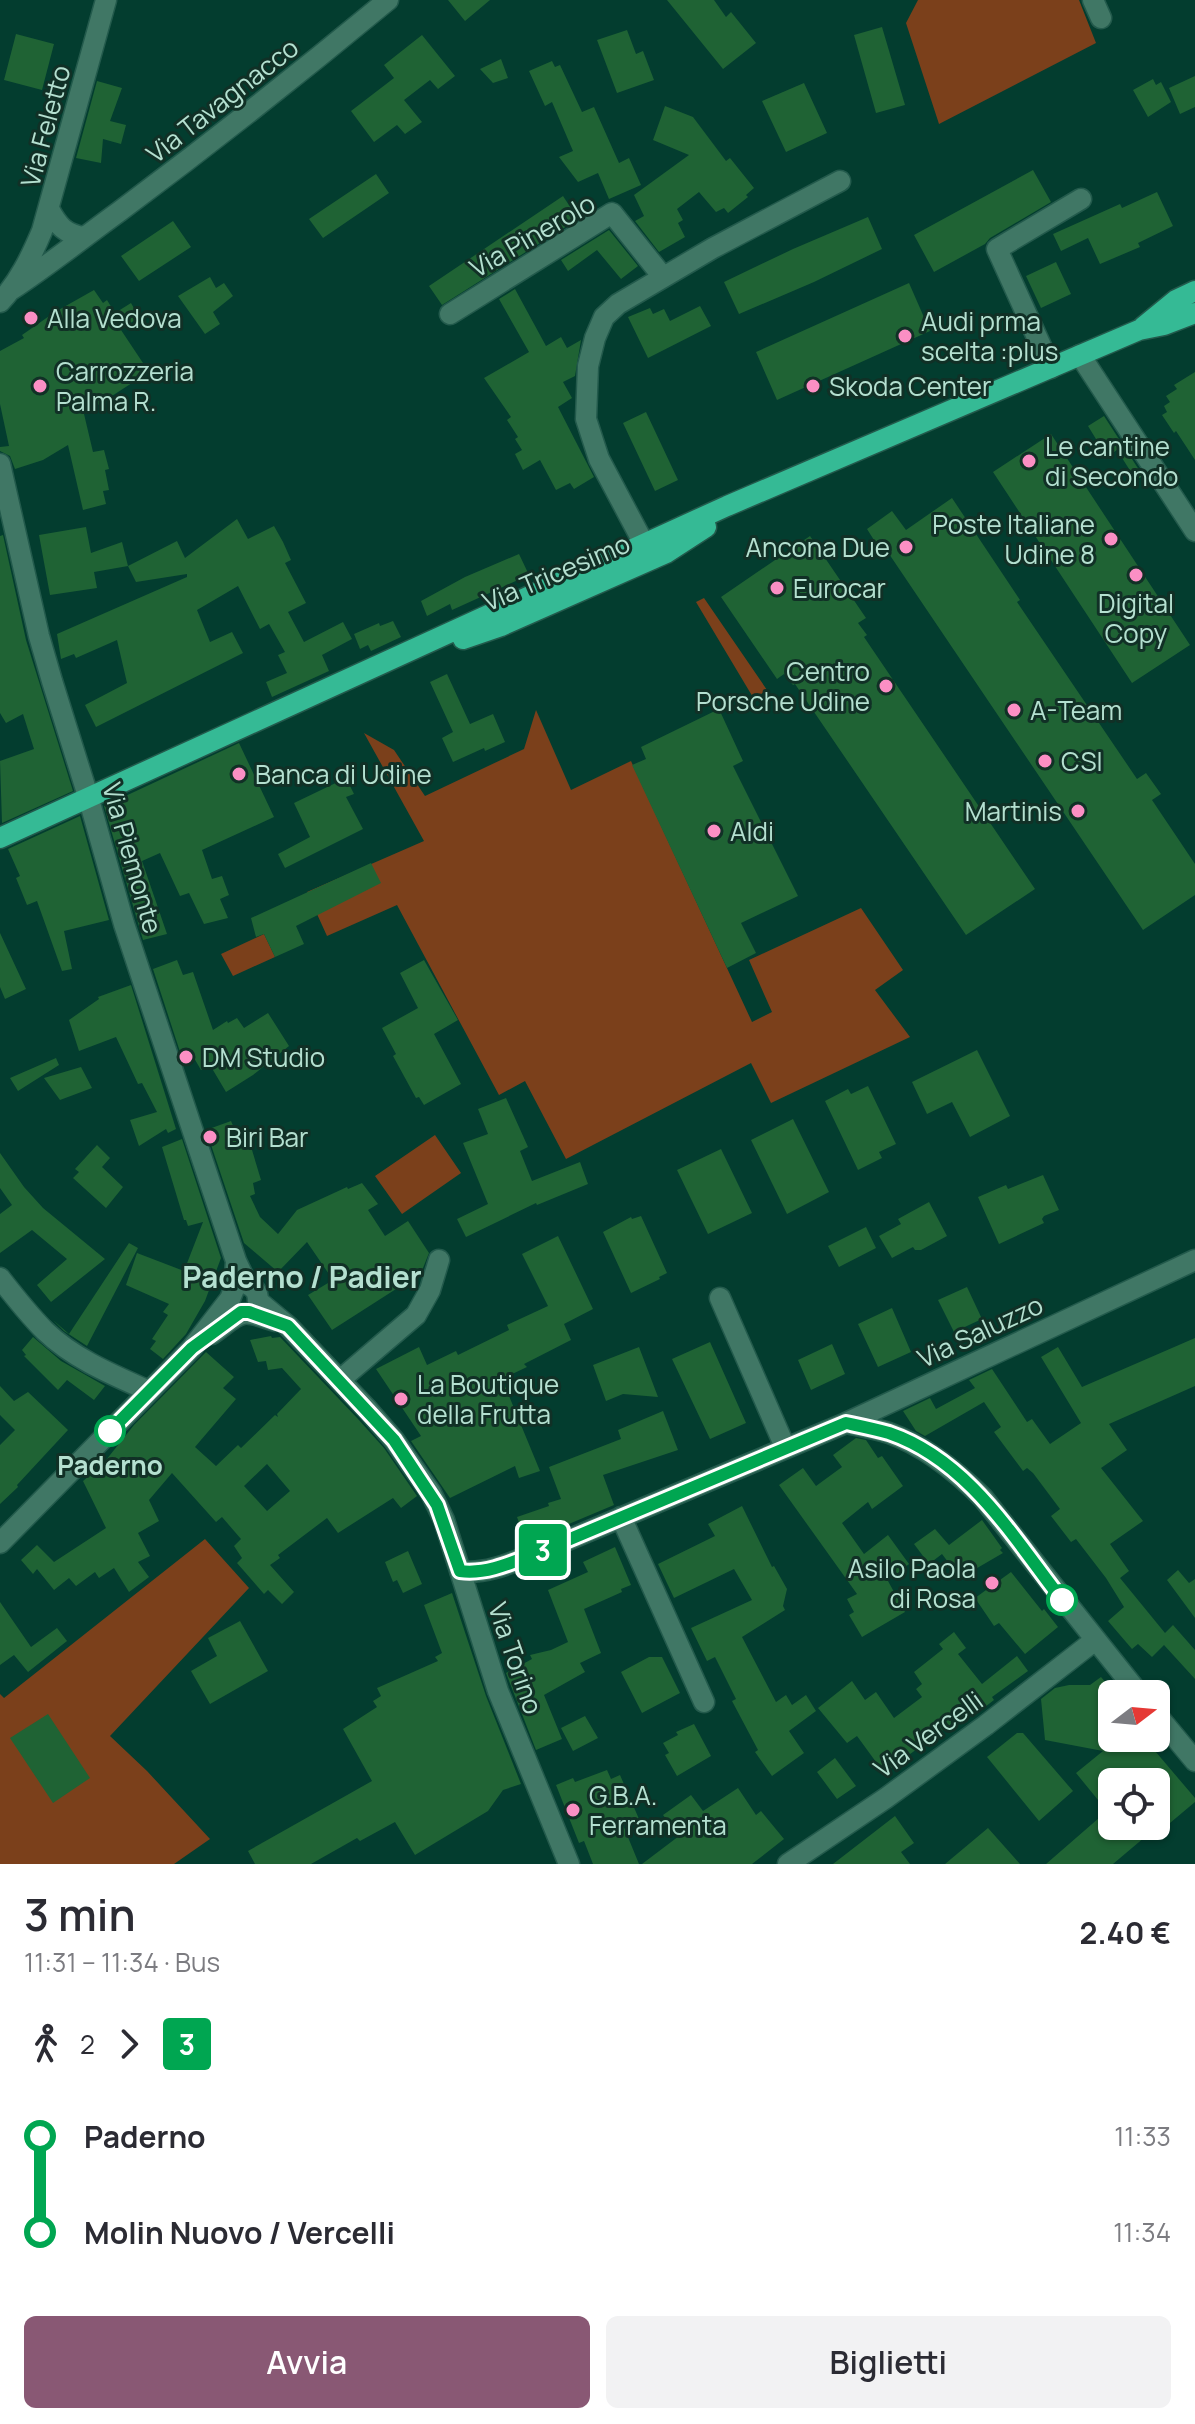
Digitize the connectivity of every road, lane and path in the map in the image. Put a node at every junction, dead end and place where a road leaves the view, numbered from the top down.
1 (106, 0) edge
2 (388, 0) edge
3 (840, 181) dead end
4 (1081, 199) dead end
5 (49, 209) junction
6 (84, 237) junction
7 (663, 277) junction
8 (1195, 291) edge
9 (6, 296) edge
10 (1195, 313) edge
11 (450, 314) dead end
12 (1195, 321) edge
13 (1164, 325) junction
14 (1139, 330) junction
15 (1080, 355) junction
16 (1051, 368) junction
17 (0, 464) edge
18 (1195, 531) edge
19 (648, 551) junction
20 (88, 796) junction
21 (0, 838) edge
22 (439, 1260) dead end
23 (1195, 1260) edge
24 (0, 1278) edge
25 (720, 1298) dead end
26 (243, 1300) junction
27 (340, 1380) junction
28 (149, 1391) junction
29 (846, 1423) junction
30 (785, 1447) junction
31 (621, 1517) junction
32 (0, 1543) edge
33 (460, 1571) junction
34 (1094, 1641) junction
35 (1127, 1680) edge
36 (704, 1702) dead end
37 (1170, 1731) edge
38 (1195, 1761) edge
39 (569, 1864) edge
40 (788, 1864) edge

1 - 5 street, Via Feletto
2 - 6 street, Via Tavagnacco
3 - 7 street
4 - 16 street
5 - 6 street
5 - 9 street, Via Feletto
6 - 9 street, Via Tavagnacco
7 - 11 street, Via Pinerolo
7 - 19 street
8 - 14 main road, Via Tricesimo
10 - 13 main road, Via Tricesimo
12 - 13 street
13 - 14 main road, Via Tricesimo
14 - 15 main road, Via Tricesimo
15 - 16 main road, Via Tricesimo
15 - 18 street
16 - 19 main road, Via Tricesimo
17 - 20 street, Via Piemonte
19 - 20 main road, Via Tricesimo
20 - 21 main road, Via Tricesimo
20 - 26 street, Via Piemonte
22 - 27 street
23 - 29 street, Via Saluzzo
24 - 28 street
25 - 30 street
26 - 27 street, Via Torino
26 - 28 street
27 - 33 street, Via Torino
28 - 32 street
29 - 30 street, Via Saluzzo
29 - 34 street
30 - 31 street, Via Saluzzo
31 - 33 street, Via Saluzzo
31 - 36 street
33 - 39 street, Via Torino
34 - 35 street
34 - 40 street, Via Vercelli
37 - 38 street

